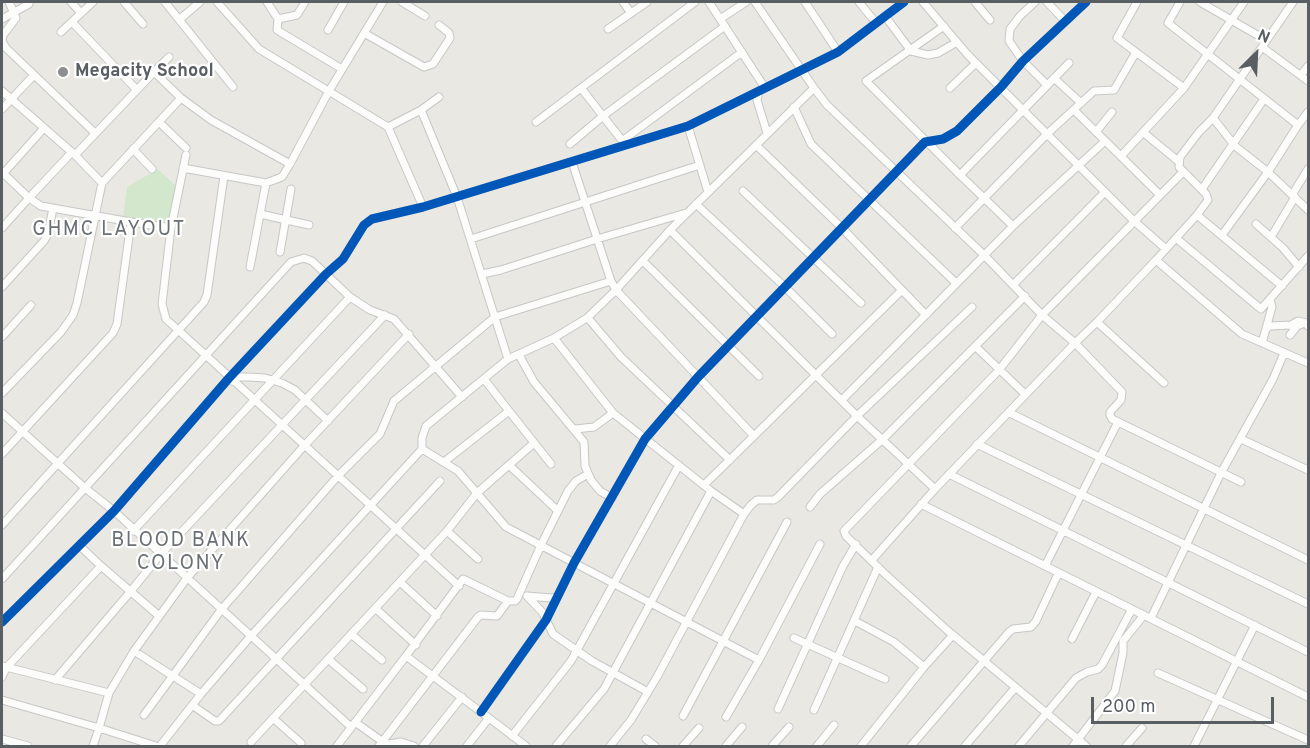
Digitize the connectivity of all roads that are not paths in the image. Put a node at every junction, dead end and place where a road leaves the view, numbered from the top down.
1 (9, 2) edge
2 (29, 2) edge
3 (71, 2) edge
4 (93, 2) edge
5 (124, 2) edge
6 (165, 2) edge
7 (200, 2) edge
8 (217, 2) edge
9 (267, 2) edge
10 (305, 2) edge
11 (344, 2) edge
12 (383, 2) edge
13 (402, 2) edge
14 (623, 2) edge
15 (647, 2) edge
16 (695, 2) edge
17 (709, 2) edge
18 (746, 2) edge
19 (755, 2) edge
20 (805, 2) edge
21 (859, 2) edge
22 (904, 2) edge
23 (923, 2) edge
24 (975, 2) edge
25 (1035, 2) edge
26 (1047, 2) edge
27 (1086, 2) edge
28 (1137, 2) edge
29 (1180, 2) edge
30 (1200, 2) edge
31 (1244, 2) edge
32 (1293, 2) edge
33 (14, 12) junction
34 (81, 13) junction
35 (632, 13) junction
36 (425, 16) dead end
37 (885, 16) junction
38 (2, 19) edge
39 (180, 19) junction
40 (278, 19) junction
41 (720, 19) junction
42 (990, 20) dead end
43 (1065, 21) junction
44 (1232, 21) junction
45 (72, 22) junction
46 (876, 23) junction
47 (143, 24) dead end
48 (439, 25) dead end
49 (725, 26) junction
50 (944, 26) junction
51 (608, 29) dead end
52 (328, 30) dead end
53 (61, 32) dead end
54 (364, 33) junction
55 (957, 42) junction
56 (1264, 44) junction
57 (911, 51) junction
58 (742, 52) junction
59 (838, 52) junction
60 (1136, 52) junction
61 (1206, 54) junction
62 (169, 57) dead end
63 (1023, 61) junction
64 (976, 63) junction
65 (1070, 63) dead end
66 (1308, 66) edge
67 (342, 69) junction
68 (801, 70) junction
69 (154, 72) junction
70 (34, 75) junction
71 (1301, 75) junction
72 (1054, 78) junction
73 (1239, 80) junction
74 (1308, 81) edge
75 (1047, 85) junction
76 (232, 87) dead end
77 (950, 87) dead end
78 (1001, 87) junction
79 (581, 88) junction
80 (814, 88) junction
81 (1184, 88) junction
82 (136, 89) junction
83 (762, 90) junction
84 (2, 91) edge
85 (329, 91) junction
86 (439, 97) dead end
87 (181, 98) junction
88 (11, 99) junction
89 (1264, 99) junction
90 (1081, 103) junction
91 (794, 107) junction
92 (2, 109) edge
93 (1022, 109) junction
94 (421, 110) junction
95 (1074, 110) junction
96 (1112, 112) dead end
97 (1308, 112) edge
98 (603, 116) junction
99 (1213, 118) junction
100 (159, 122) junction
101 (536, 122) dead end
102 (1298, 125) junction
103 (688, 126) junction
104 (388, 127) junction
105 (44, 128) junction
106 (1096, 132) junction
107 (95, 133) junction
108 (767, 133) junction
109 (1144, 133) junction
110 (1047, 134) junction
111 (1106, 141) junction
112 (925, 142) junction
113 (624, 143) junction
114 (570, 144) dead end
115 (1233, 144) junction
116 (756, 145) junction
117 (133, 150) junction
118 (74, 154) junction
119 (1121, 156) junction
120 (1178, 161) junction
121 (572, 162) junction
122 (290, 164) junction
123 (700, 165) junction
124 (1080, 165) junction
125 (183, 168) junction
126 (152, 169) dead end
127 (1308, 169) edge
128 (896, 170) junction
129 (1183, 172) junction
130 (1269, 172) junction
131 (2, 174) edge
132 (960, 175) junction
133 (224, 176) junction
134 (102, 183) junction
135 (266, 183) junction
136 (291, 189) dead end
137 (1202, 189) junction
138 (743, 191) dead end
139 (708, 192) junction
140 (1105, 192) junction
141 (1160, 194) junction
142 (1294, 196) junction
143 (457, 197) junction
144 (29, 198) junction
145 (985, 198) junction
146 (869, 199) junction
147 (585, 202) junction
148 (696, 204) junction
149 (423, 207) junction
150 (53, 208) junction
151 (1308, 210) edge
152 (687, 213) junction
153 (94, 214) junction
154 (260, 214) junction
155 (1197, 215) junction
156 (286, 220) junction
157 (1134, 221) junction
158 (131, 222) junction
159 (1256, 224) dead end
160 (309, 225) dead end
161 (1013, 226) junction
162 (2, 228) edge
163 (171, 228) junction
164 (842, 228) junction
165 (955, 228) junction
166 (670, 230) junction
167 (1222, 235) junction
168 (1271, 237) junction
169 (1176, 238) junction
170 (471, 239) junction
171 (597, 239) junction
172 (1166, 249) junction
173 (280, 252) dead end
174 (985, 256) junction
175 (1308, 256) edge
176 (813, 258) junction
177 (1156, 260) junction
178 (643, 261) junction
179 (250, 267) dead end
180 (1299, 267) junction
181 (326, 274) junction
182 (482, 274) junction
183 (611, 281) junction
184 (956, 283) junction
185 (1013, 285) junction
186 (1282, 286) junction
187 (2, 287) edge
188 (785, 287) junction
189 (616, 290) junction
190 (902, 290) junction
191 (1025, 296) junction
192 (350, 297) junction
193 (1270, 299) junction
194 (861, 303) dead end
195 (31, 305) dead end
196 (972, 307) dead end
197 (385, 315) junction
198 (926, 315) junction
199 (1042, 315) junction
200 (495, 316) junction
201 (756, 317) junction
202 (588, 318) junction
203 (1097, 322) junction
204 (1308, 323) edge
205 (1266, 329) junction
206 (178, 331) junction
207 (409, 334) junction
208 (832, 334) dead end
209 (1290, 335) dead end
210 (2, 337) edge
211 (554, 338) junction
212 (1075, 343) junction
213 (1262, 343) junction
214 (728, 346) junction
215 (976, 347) junction
216 (1284, 352) junction
217 (519, 355) junction
218 (205, 356) junction
219 (508, 359) junction
220 (1308, 363) edge
221 (436, 365) junction
222 (999, 370) junction
223 (816, 375) junction
224 (759, 376) dead end
225 (698, 377) junction
226 (231, 379) junction
227 (484, 379) junction
228 (272, 380) junction
229 (1164, 383) dead end
230 (2, 393) edge
231 (1025, 394) junction
232 (462, 397) junction
233 (305, 399) junction
234 (254, 400) junction
235 (842, 400) junction
236 (673, 406) junction
237 (509, 411) junction
238 (2, 412) edge
239 (1010, 413) junction
240 (613, 414) junction
241 (857, 416) junction
242 (328, 422) junction
243 (1118, 422) junction
244 (280, 424) junction
245 (575, 429) junction
246 (21, 430) junction
247 (754, 436) junction
248 (645, 439) junction
249 (883, 439) junction
250 (1241, 439) junction
251 (534, 442) junction
252 (977, 444) junction
253 (304, 446) junction
254 (422, 450) junction
255 (2, 453) edge
256 (1099, 458) junction
257 (730, 460) junction
258 (444, 462) junction
259 (58, 463) junction
260 (551, 464) dead end
261 (509, 465) junction
262 (679, 465) junction
263 (908, 465) junction
264 (1308, 470) edge
265 (1221, 473) junction
266 (588, 474) junction
267 (949, 474) junction
268 (337, 477) junction
269 (440, 481) dead end
270 (1241, 482) dead end
271 (704, 485) junction
272 (85, 488) junction
273 (935, 489) junction
274 (711, 491) junction
275 (477, 493) junction
276 (1081, 494) junction
277 (612, 498) junction
278 (921, 504) junction
279 (371, 507) junction
280 (810, 507) dead end
281 (1204, 510) junction
282 (114, 511) junction
283 (558, 511) junction
284 (744, 514) junction
285 (787, 522) dead end
286 (2, 525) edge
287 (396, 530) junction
288 (133, 531) junction
289 (447, 531) junction
290 (1063, 531) junction
291 (820, 544) dead end
292 (856, 544) junction
293 (541, 545) junction
294 (1186, 545) junction
295 (80, 546) junction
296 (160, 555) junction
297 (424, 556) junction
298 (478, 559) dead end
299 (872, 560) junction
300 (1308, 560) edge
301 (574, 563) junction
302 (101, 566) junction
303 (878, 567) junction
304 (1045, 567) junction
305 (1058, 574) junction
306 (187, 578) junction
307 (2, 579) edge
308 (400, 582) junction
309 (1169, 582) junction
310 (615, 584) junction
311 (459, 586) junction
312 (131, 591) junction
313 (520, 592) junction
314 (1096, 592) junction
315 (528, 596) junction
316 (557, 597) junction
317 (508, 601) junction
318 (650, 603) junction
319 (1308, 604) edge
320 (375, 608) junction
321 (1132, 609) junction
322 (221, 610) junction
323 (158, 615) junction
324 (437, 616) junction
325 (1147, 616) junction
326 (546, 620) junction
327 (855, 621) junction
328 (2, 622) edge
329 (686, 622) junction
330 (1255, 625) junction
331 (351, 634) junction
332 (952, 635) junction
333 (250, 637) junction
334 (794, 638) dead end
335 (1072, 639) dead end
336 (1123, 640) junction
337 (724, 641) junction
338 (807, 644) junction
339 (416, 645) junction
340 (577, 650) junction
341 (134, 651) junction
342 (1109, 652) junction
343 (1308, 652) edge
344 (406, 656) junction
345 (838, 657) junction
346 (328, 659) junction
347 (381, 660) dead end
348 (759, 660) junction
349 (1237, 660) junction
350 (276, 661) junction
351 (984, 662) junction
352 (4, 667) edge
353 (924, 667) junction
354 (613, 672) junction
355 (1158, 673) dead end
356 (2, 676) edge
357 (172, 676) junction
358 (432, 676) junction
359 (885, 679) dead end
360 (55, 680) junction
361 (303, 686) junction
362 (1015, 688) junction
363 (363, 689) dead end
364 (648, 692) junction
365 (109, 693) junction
366 (201, 694) junction
367 (462, 697) junction
368 (1308, 697) edge
369 (2, 700) edge
370 (1218, 700) junction
371 (192, 705) junction
372 (778, 709) dead end
373 (814, 710) dead end
374 (481, 712) junction
375 (1046, 714) junction
376 (144, 715) dead end
377 (683, 716) dead end
378 (726, 717) dead end
379 (273, 718) junction
380 (489, 718) junction
381 (353, 724) junction
382 (834, 725) dead end
383 (742, 727) dead end
384 (789, 727) dead end
385 (699, 728) dead end
386 (1142, 728) dead end
387 (99, 729) junction
388 (515, 738) junction
389 (646, 739) dead end
390 (1078, 740) junction
391 (1308, 740) edge
392 (5, 742) edge
393 (251, 742) dead end
394 (301, 743) dead end
395 (381, 744) edge
396 (1131, 745) edge
397 (28, 747) edge
398 (93, 747) edge
399 (158, 747) edge
400 (338, 747) edge
401 (414, 747) edge
402 (423, 747) edge
403 (468, 747) edge
404 (512, 747) edge
405 (526, 747) edge
406 (556, 747) edge
407 (610, 747) edge
408 (656, 747) edge
409 (683, 747) edge
410 (726, 747) edge
411 (772, 747) edge
412 (817, 747) edge
413 (861, 747) edge
414 (911, 747) edge
415 (965, 747) edge
416 (1019, 747) edge
417 (1073, 747) edge
418 (1086, 747) edge
419 (1194, 747) edge

1 - 33 street
2 - 33 street
3 - 34 street
4 - 34 street
5 - 47 street
6 - 39 street
7 - 39 street
8 - 85 street
9 - 40 street
10 - 40 street
11 - 52 street
12 - 54 street
13 - 36 street
14 - 35 street
15 - 35 street
16 - 79 street
17 - 41 street
18 - 41 street
19 - 68 street
20 - 59 street
21 - 46 street
22 - 37 street
23 - 50 street
24 - 42 street
25 - 63 street
26 - 43 street
27 - 43 street
28 - 60 street
29 - 61 street
30 - 44 street
31 - 44 street
32 - 56 street
33 - 38 street
33 - 70 street
34 - 45 street
35 - 51 street
37 - 46 street
37 - 57 street
39 - 76 street
40 - 67 street
41 - 49 street
43 - 63 street
44 - 56 street
44 - 61 street
45 - 53 street
45 - 82 street
46 - 59 street
48 - 54 street
49 - 58 street
49 - 98 street
50 - 55 street
50 - 57 street
54 - 67 street
55 - 57 street
55 - 64 street
56 - 71 street
56 - 73 street
57 - 112 street
58 - 83 street
58 - 113 street
59 - 68 street
60 - 81 street
60 - 90 street
61 - 73 street
61 - 81 street
62 - 69 street
63 - 75 street
63 - 78 street
64 - 77 street
64 - 78 street
65 - 72 street
66 - 71 street
67 - 85 street
68 - 80 street
68 - 83 street
69 - 82 street
69 - 87 street
70 - 88 street
70 - 107 street
71 - 74 street
72 - 75 street
72 - 90 street
73 - 89 street
73 - 99 street
75 - 93 street
78 - 93 street
78 - 112 street
79 - 98 street
79 - 101 street
80 - 91 street
80 - 128 street
81 - 109 street
82 - 107 street
83 - 103 street
83 - 108 street
84 - 88 street
85 - 104 street
85 - 122 street
86 - 94 street
87 - 100 street
87 - 122 street
88 - 92 street
88 - 105 street
89 - 102 street
89 - 115 street
90 - 95 street
91 - 108 street
91 - 146 street
93 - 110 street
93 - 132 street
94 - 104 street
94 - 143 street
95 - 106 street
95 - 110 street
96 - 106 street
97 - 102 street
98 - 113 street
98 - 114 street
99 - 115 street
99 - 120 street
100 - 117 street
100 - 125 street
102 - 130 street
103 - 113 street
103 - 123 street
104 - 149 street
105 - 118 street
105 - 131 street
106 - 111 street
107 - 118 street
108 - 116 street
109 - 119 street
109 - 120 street
110 - 124 street
110 - 145 street
111 - 119 street
111 - 124 street
112 - 128 street
112 - 132 street
113 - 121 street
115 - 130 street
115 - 137 street
116 - 139 street
116 - 164 street
117 - 126 street
117 - 134 street
118 - 134 street
118 - 144 street
119 - 141 street
120 - 129 street
121 - 143 street
121 - 147 street
122 - 135 street
123 - 139 street
123 - 147 street
124 - 140 street
124 - 161 street
125 - 133 street
125 - 163 street
127 - 142 street
128 - 146 street
128 - 165 street
129 - 137 street
129 - 141 street
130 - 142 street
130 - 167 street
131 - 144 street
132 - 145 street
133 - 135 street
133 - 206 street
134 - 153 street
135 - 154 street
136 - 156 street
137 - 155 street
138 - 176 street
139 - 148 street
140 - 157 street
140 - 185 street
141 - 157 street
142 - 151 street
142 - 168 street
143 - 149 street
143 - 170 street
144 - 150 street
144 - 162 street
145 - 161 street
145 - 165 street
146 - 164 street
146 - 184 street
147 - 170 street
147 - 171 street
148 - 152 street
148 - 188 street
149 - 181 street
150 - 153 street
150 - 187 street
152 - 166 street
152 - 171 street
153 - 158 street
153 - 230 street
154 - 156 street
154 - 179 street
155 - 167 street
155 - 169 street
156 - 160 street
156 - 173 street
157 - 172 street
157 - 199 street
158 - 163 street
158 - 246 street
159 - 168 street
161 - 174 street
163 - 206 street
164 - 176 street
164 - 190 street
165 - 174 street
166 - 178 street
166 - 201 street
167 - 186 street
168 - 180 street
169 - 172 street
169 - 193 street
170 - 182 street
171 - 182 street
171 - 183 street
172 - 177 street
174 - 184 street
174 - 185 street
175 - 180 street
176 - 188 street
176 - 194 street
177 - 203 street
177 - 213 street
178 - 189 street
178 - 214 street
180 - 186 street
181 - 192 street
181 - 218 street
181 - 226 street
182 - 200 street
183 - 189 street
183 - 200 street
184 - 198 street
185 - 191 street
186 - 193 street
188 - 201 street
188 - 208 street
189 - 202 street
189 - 225 street
190 - 198 street
190 - 223 street
191 - 199 street
191 - 215 street
192 - 197 street
192 - 228 street
193 - 205 street
195 - 210 street
196 - 241 street
197 - 207 street
197 - 233 street
198 - 235 street
199 - 212 street
199 - 222 street
200 - 219 street
200 - 221 street
201 - 214 street
201 - 223 street
202 - 211 street
202 - 236 street
203 - 212 street
203 - 229 street
204 - 205 street
204 - 209 street
205 - 213 street
206 - 218 street
206 - 259 street
207 - 221 street
207 - 242 street
211 - 217 street
211 - 240 street
212 - 231 street
212 - 243 street
213 - 216 street
214 - 224 street
214 - 225 street
215 - 222 street
215 - 249 street
216 - 220 street
216 - 250 street
217 - 219 street
217 - 245 street
218 - 226 street
218 - 272 street
219 - 227 street
221 - 232 street
221 - 268 street
222 - 231 street
222 - 263 street
223 - 235 street
223 - 247 street
225 - 236 street
225 - 247 street
226 - 228 street
226 - 234 street
226 - 282 street
227 - 232 street
227 - 237 street
228 - 233 street
228 - 234 street
231 - 239 street
232 - 254 street
233 - 242 street
233 - 244 street
234 - 244 street
234 - 288 street
235 - 241 street
236 - 248 street
236 - 257 street
237 - 251 street
237 - 258 street
238 - 246 street
239 - 252 street
239 - 256 street
240 - 245 street
240 - 248 street
241 - 249 street
241 - 284 street
242 - 253 street
243 - 256 street
243 - 265 street
244 - 253 street
244 - 296 street
245 - 266 street
246 - 255 street
246 - 259 street
247 - 257 street
248 - 262 street
248 - 277 street
249 - 263 street
249 - 280 street
250 - 264 street
250 - 265 street
251 - 260 street
251 - 261 street
252 - 267 street
252 - 276 street
253 - 268 street
253 - 306 street
254 - 258 street
254 - 279 street
256 - 276 street
256 - 281 street
257 - 271 street
258 - 275 street
259 - 272 street
259 - 286 street
261 - 275 street
261 - 283 street
262 - 271 street
262 - 310 street
263 - 273 street
263 - 292 street
265 - 270 street
265 - 281 street
266 - 277 street
266 - 283 street
267 - 273 street
267 - 290 street
268 - 279 street
268 - 322 street
269 - 287 street
271 - 274 street
272 - 282 street
272 - 307 street
273 - 278 street
274 - 284 street
274 - 318 street
275 - 289 street
275 - 293 street
276 - 290 street
276 - 294 street
277 - 301 street
278 - 299 street
278 - 304 street
279 - 287 street
279 - 333 street
281 - 294 street
281 - 300 street
282 - 288 street
282 - 295 street
283 - 293 street
284 - 329 street
285 - 337 street
287 - 297 street
287 - 350 street
288 - 296 street
289 - 297 street
289 - 298 street
290 - 304 street
290 - 309 street
291 - 348 street
292 - 299 street
292 - 338 street
293 - 301 street
293 - 313 street
294 - 309 street
294 - 319 street
295 - 302 street
295 - 328 street
296 - 306 street
296 - 312 street
297 - 308 street
297 - 311 street
299 - 303 street
301 - 310 street
301 - 316 street
302 - 312 street
302 - 352 street
303 - 327 street
303 - 332 street
304 - 305 street
305 - 314 street
305 - 351 street
306 - 322 street
306 - 323 street
308 - 320 street
308 - 324 street
309 - 325 street
309 - 330 street
310 - 318 street
310 - 340 street
311 - 317 street
311 - 324 street
312 - 323 street
312 - 360 street
313 - 315 street
313 - 317 street
314 - 321 street
314 - 335 street
315 - 316 street
315 - 326 street
316 - 326 street
317 - 358 street
318 - 329 street
318 - 354 street
320 - 331 street
320 - 339 street
321 - 325 street
321 - 342 street
322 - 333 street
322 - 357 street
323 - 341 street
324 - 339 street
325 - 336 street
325 - 349 street
326 - 340 street
326 - 374 street
327 - 345 street
327 - 353 street
329 - 337 street
329 - 364 street
330 - 343 street
330 - 349 street
331 - 346 street
331 - 347 street
332 - 351 street
332 - 353 street
333 - 350 street
333 - 366 street
334 - 338 street
336 - 342 street
336 - 390 street
337 - 348 street
337 - 377 street
338 - 345 street
338 - 372 street
339 - 344 street
340 - 354 street
340 - 388 street
341 - 357 street
341 - 365 street
342 - 375 street
344 - 358 street
344 - 381 street
345 - 359 street
345 - 373 street
346 - 361 street
346 - 363 street
348 - 378 street
349 - 368 street
349 - 370 street
350 - 361 street
350 - 371 street
351 - 362 street
351 - 414 street
352 - 356 street
352 - 360 street
353 - 413 street
354 - 364 street
354 - 406 street
355 - 370 street
357 - 366 street
357 - 376 street
358 - 367 street
358 - 395 street
360 - 365 street
361 - 379 street
361 - 381 street
362 - 375 street
362 - 415 street
364 - 407 street
365 - 387 street
366 - 371 street
367 - 374 street
367 - 402 street
369 - 387 street
370 - 391 street
370 - 419 street
371 - 399 street
374 - 380 street
375 - 390 street
375 - 416 street
379 - 393 street
379 - 394 street
380 - 388 street
380 - 403 street
381 - 395 street
381 - 400 street
382 - 412 street
383 - 410 street
384 - 411 street
385 - 409 street
386 - 396 street
387 - 398 street
387 - 399 street
388 - 404 street
388 - 405 street
389 - 408 street
390 - 417 street
390 - 418 street
392 - 397 street
395 - 401 street

